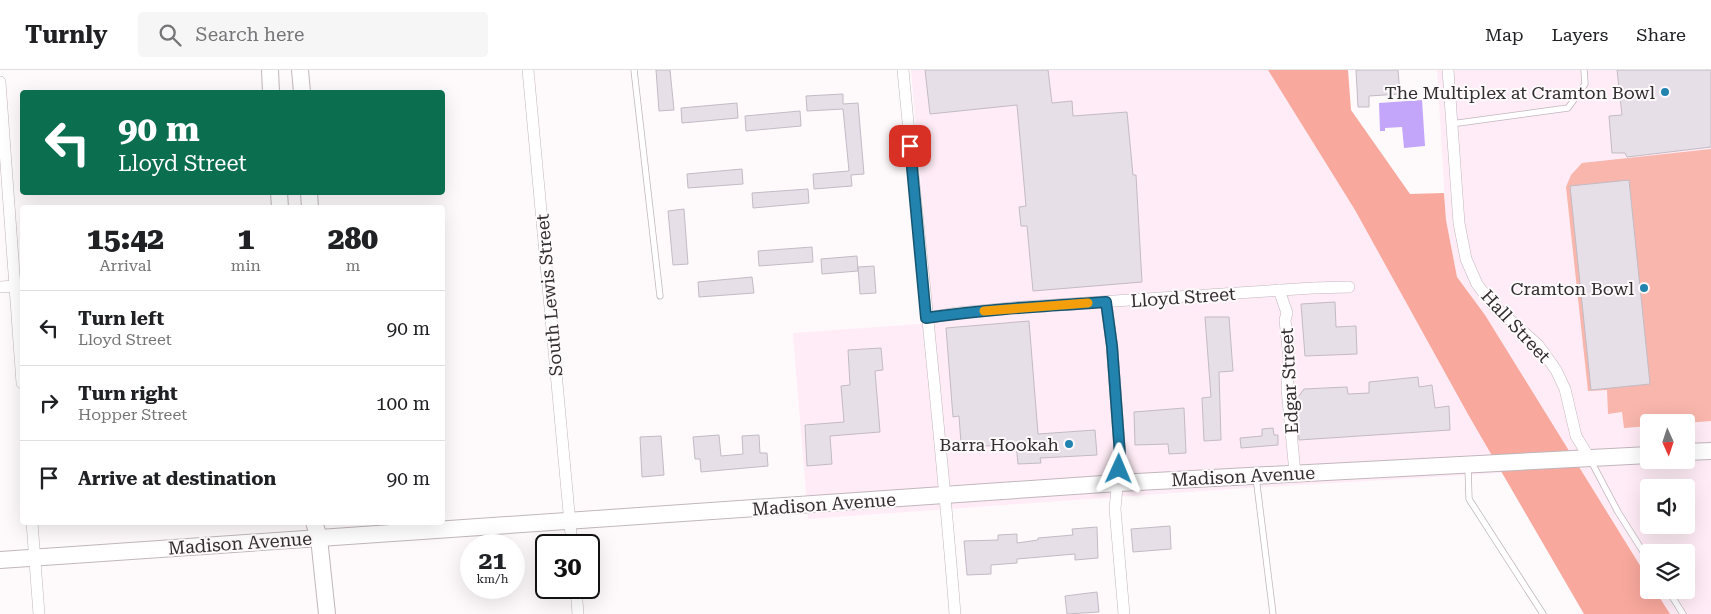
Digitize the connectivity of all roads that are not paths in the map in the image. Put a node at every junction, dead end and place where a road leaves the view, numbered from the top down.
1 (270, 70) edge
2 (300, 70) edge
3 (528, 70) edge
4 (634, 70) edge
5 (903, 70) edge
6 (1448, 70) edge
7 (1584, 70) edge
8 (0, 82) edge
9 (272, 90) edge
10 (302, 90) edge
11 (1451, 124) junction
12 (16, 286) junction
13 (0, 287) edge
14 (1349, 287) dead end
15 (1279, 290) junction
16 (660, 296) dead end
17 (1106, 302) junction
18 (926, 318) junction
19 (20, 351) edge
20 (1711, 451) edge
21 (1695, 452) edge
22 (1640, 456) edge
23 (1590, 459) junction
24 (1474, 464) junction
25 (1295, 473) junction
26 (1255, 475) junction
27 (1118, 483) junction
28 (945, 496) junction
29 (569, 521) junction
30 (445, 524) edge
31 (32, 525) edge
32 (426, 525) edge
33 (319, 528) edge
34 (571, 534) edge
35 (1640, 547) edge
36 (35, 558) junction
37 (0, 560) edge
38 (577, 599) edge
39 (1674, 599) edge
40 (39, 614) edge
41 (327, 614) edge
42 (578, 614) edge
43 (955, 614) edge
44 (1124, 614) edge
45 (1273, 614) edge
46 (1543, 614) edge
47 (1683, 614) edge

1 - 9 main road
2 - 10 main road
3 - 29 street, South Lewis Street
4 - 16 lane
5 - 18 street
6 - 11 street, Hall Street
7 - 11 lane
8 - 12 street
11 - 23 street, Hall Street
12 - 13 street
12 - 19 street
14 - 15 street, Lloyd Street
15 - 17 street, Lloyd Street
15 - 25 street, Edgar Street
17 - 18 street, Lloyd Street
17 - 27 street
18 - 28 street
20 - 21 main road
22 - 23 main road, Madison Avenue
23 - 24 main road, Madison Avenue
23 - 35 lane
24 - 25 main road, Madison Avenue
24 - 46 lane
25 - 26 main road, Madison Avenue
26 - 27 main road, Madison Avenue
26 - 45 lane
27 - 28 main road, Madison Avenue
27 - 44 street
28 - 29 main road, Madison Avenue
28 - 43 street
29 - 30 main road, Madison Avenue
29 - 34 street, South Lewis Street
31 - 36 street
32 - 33 main road, Madison Avenue
33 - 36 main road, Madison Avenue
33 - 41 main road
36 - 37 main road, Madison Avenue
36 - 40 street
38 - 42 street
39 - 47 lane

